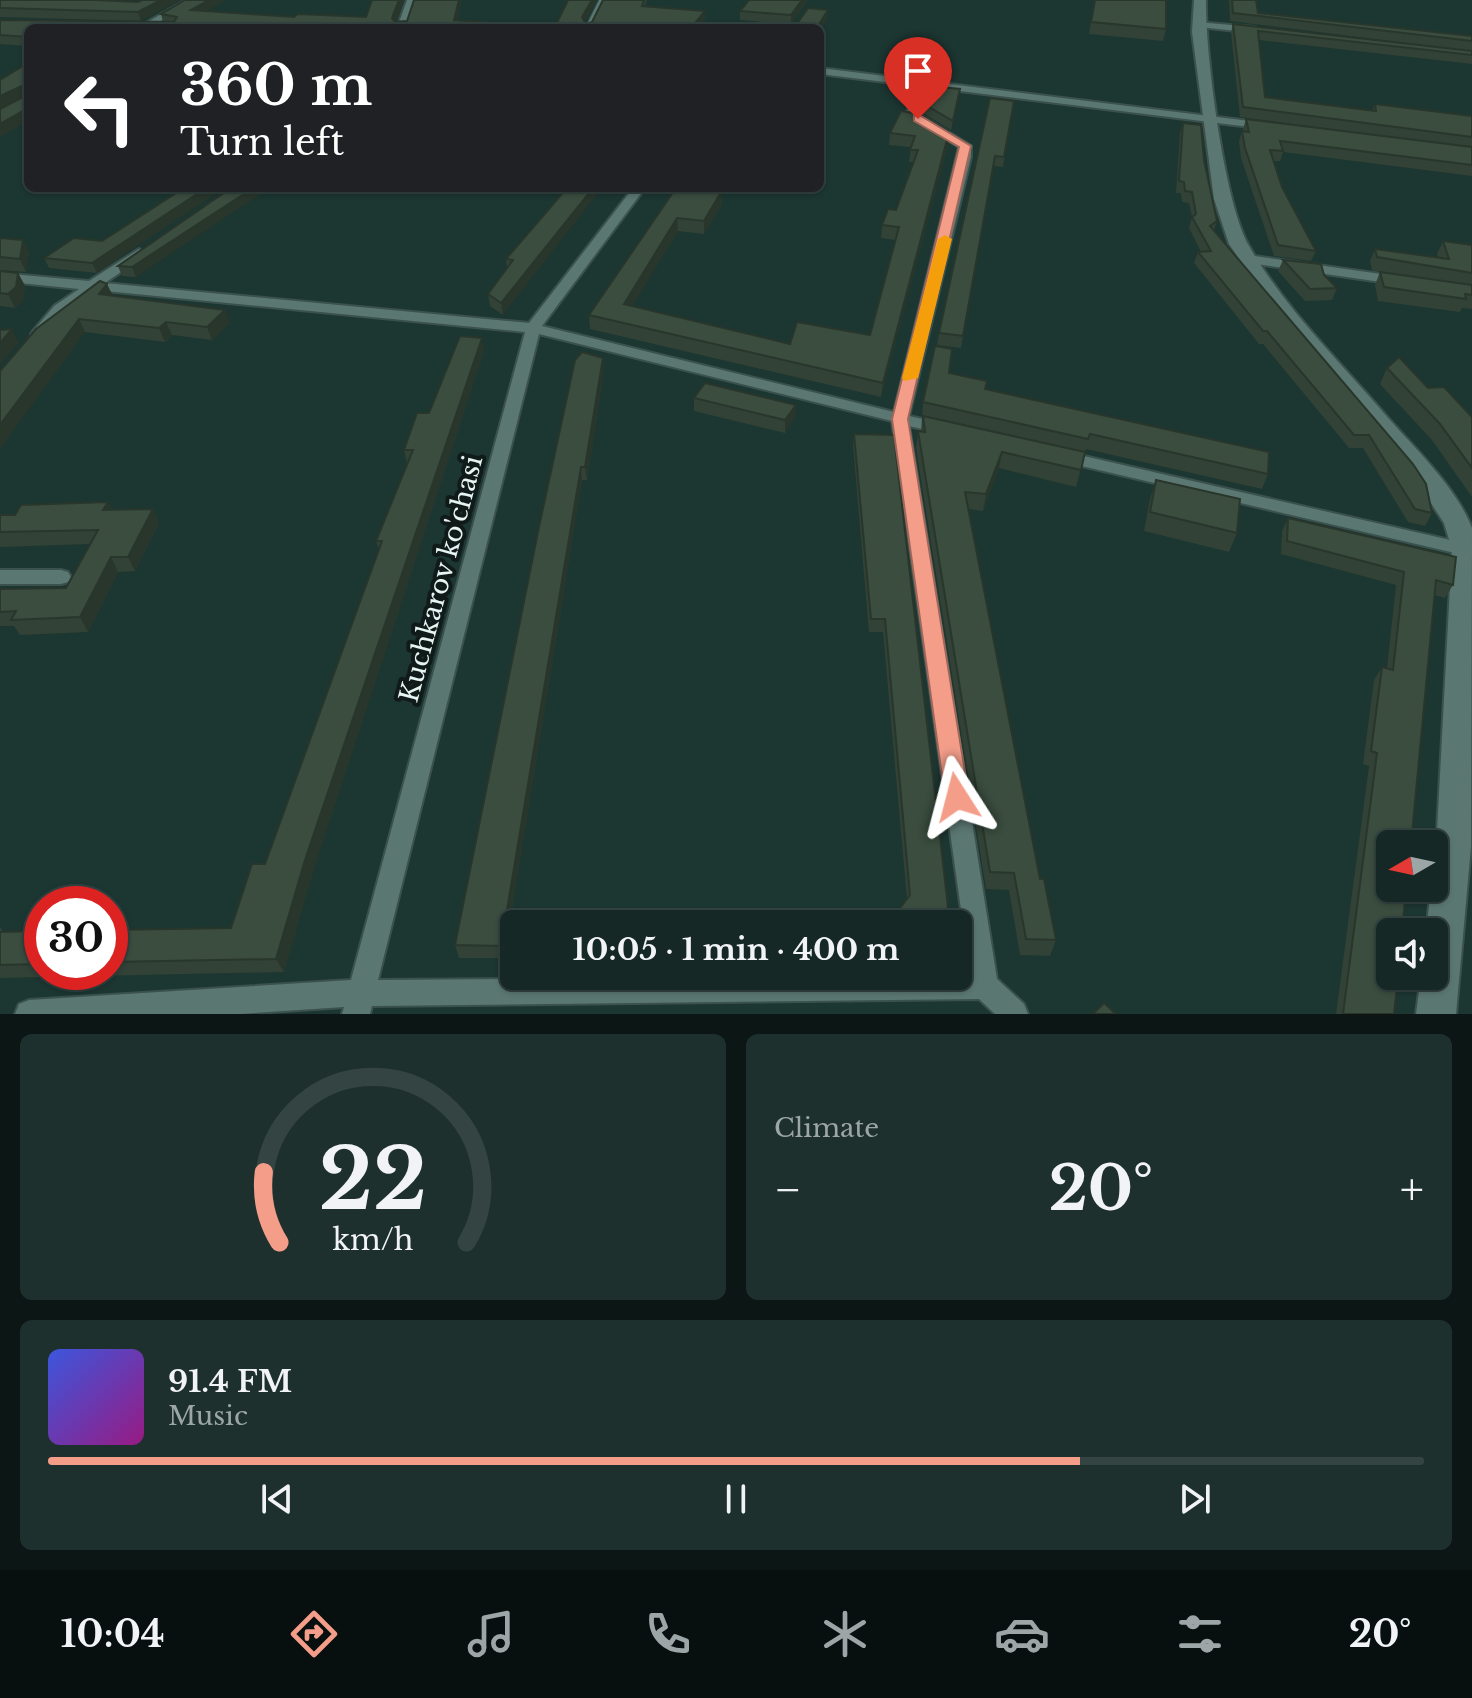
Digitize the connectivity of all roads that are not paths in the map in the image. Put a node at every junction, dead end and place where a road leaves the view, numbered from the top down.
1 (192, 0) edge
2 (411, 0) edge
3 (602, 0) edge
4 (1200, 0) edge
5 (148, 24) edge
6 (403, 24) edge
7 (590, 24) edge
8 (1199, 24) junction
9 (1275, 32) edge
10 (824, 72) edge
11 (924, 84) junction
12 (1213, 120) junction
13 (1274, 127) edge
14 (636, 192) edge
15 (158, 241) edge
16 (1247, 259) junction
17 (0, 277) edge
18 (1412, 283) edge
19 (91, 285) junction
20 (533, 328) junction
21 (30, 344) edge
22 (900, 419) junction
23 (961, 433) edge
24 (1037, 450) edge
25 (1468, 542) edge
26 (0, 577) edge
27 (61, 577) dead end
28 (985, 986) junction
29 (358, 1004) edge
30 (29, 1014) edge
31 (1014, 1014) edge
32 (1436, 1014) edge

1 - 5 street
2 - 6 street
3 - 7 lane
4 - 8 main road
8 - 9 street
8 - 12 main road
10 - 11 street
11 - 12 street
11 - 22 street
12 - 13 street
12 - 16 main road
14 - 20 street, Kuchkarov ko'chasi
15 - 19 street
16 - 18 street
16 - 25 main road
17 - 19 street
19 - 20 street
19 - 21 street
20 - 22 street
20 - 29 street, Kuchkarov ko'chasi
22 - 23 street
22 - 28 street
24 - 25 street
25 - 32 main road
26 - 27 street
28 - 29 street
28 - 31 street
29 - 30 street

